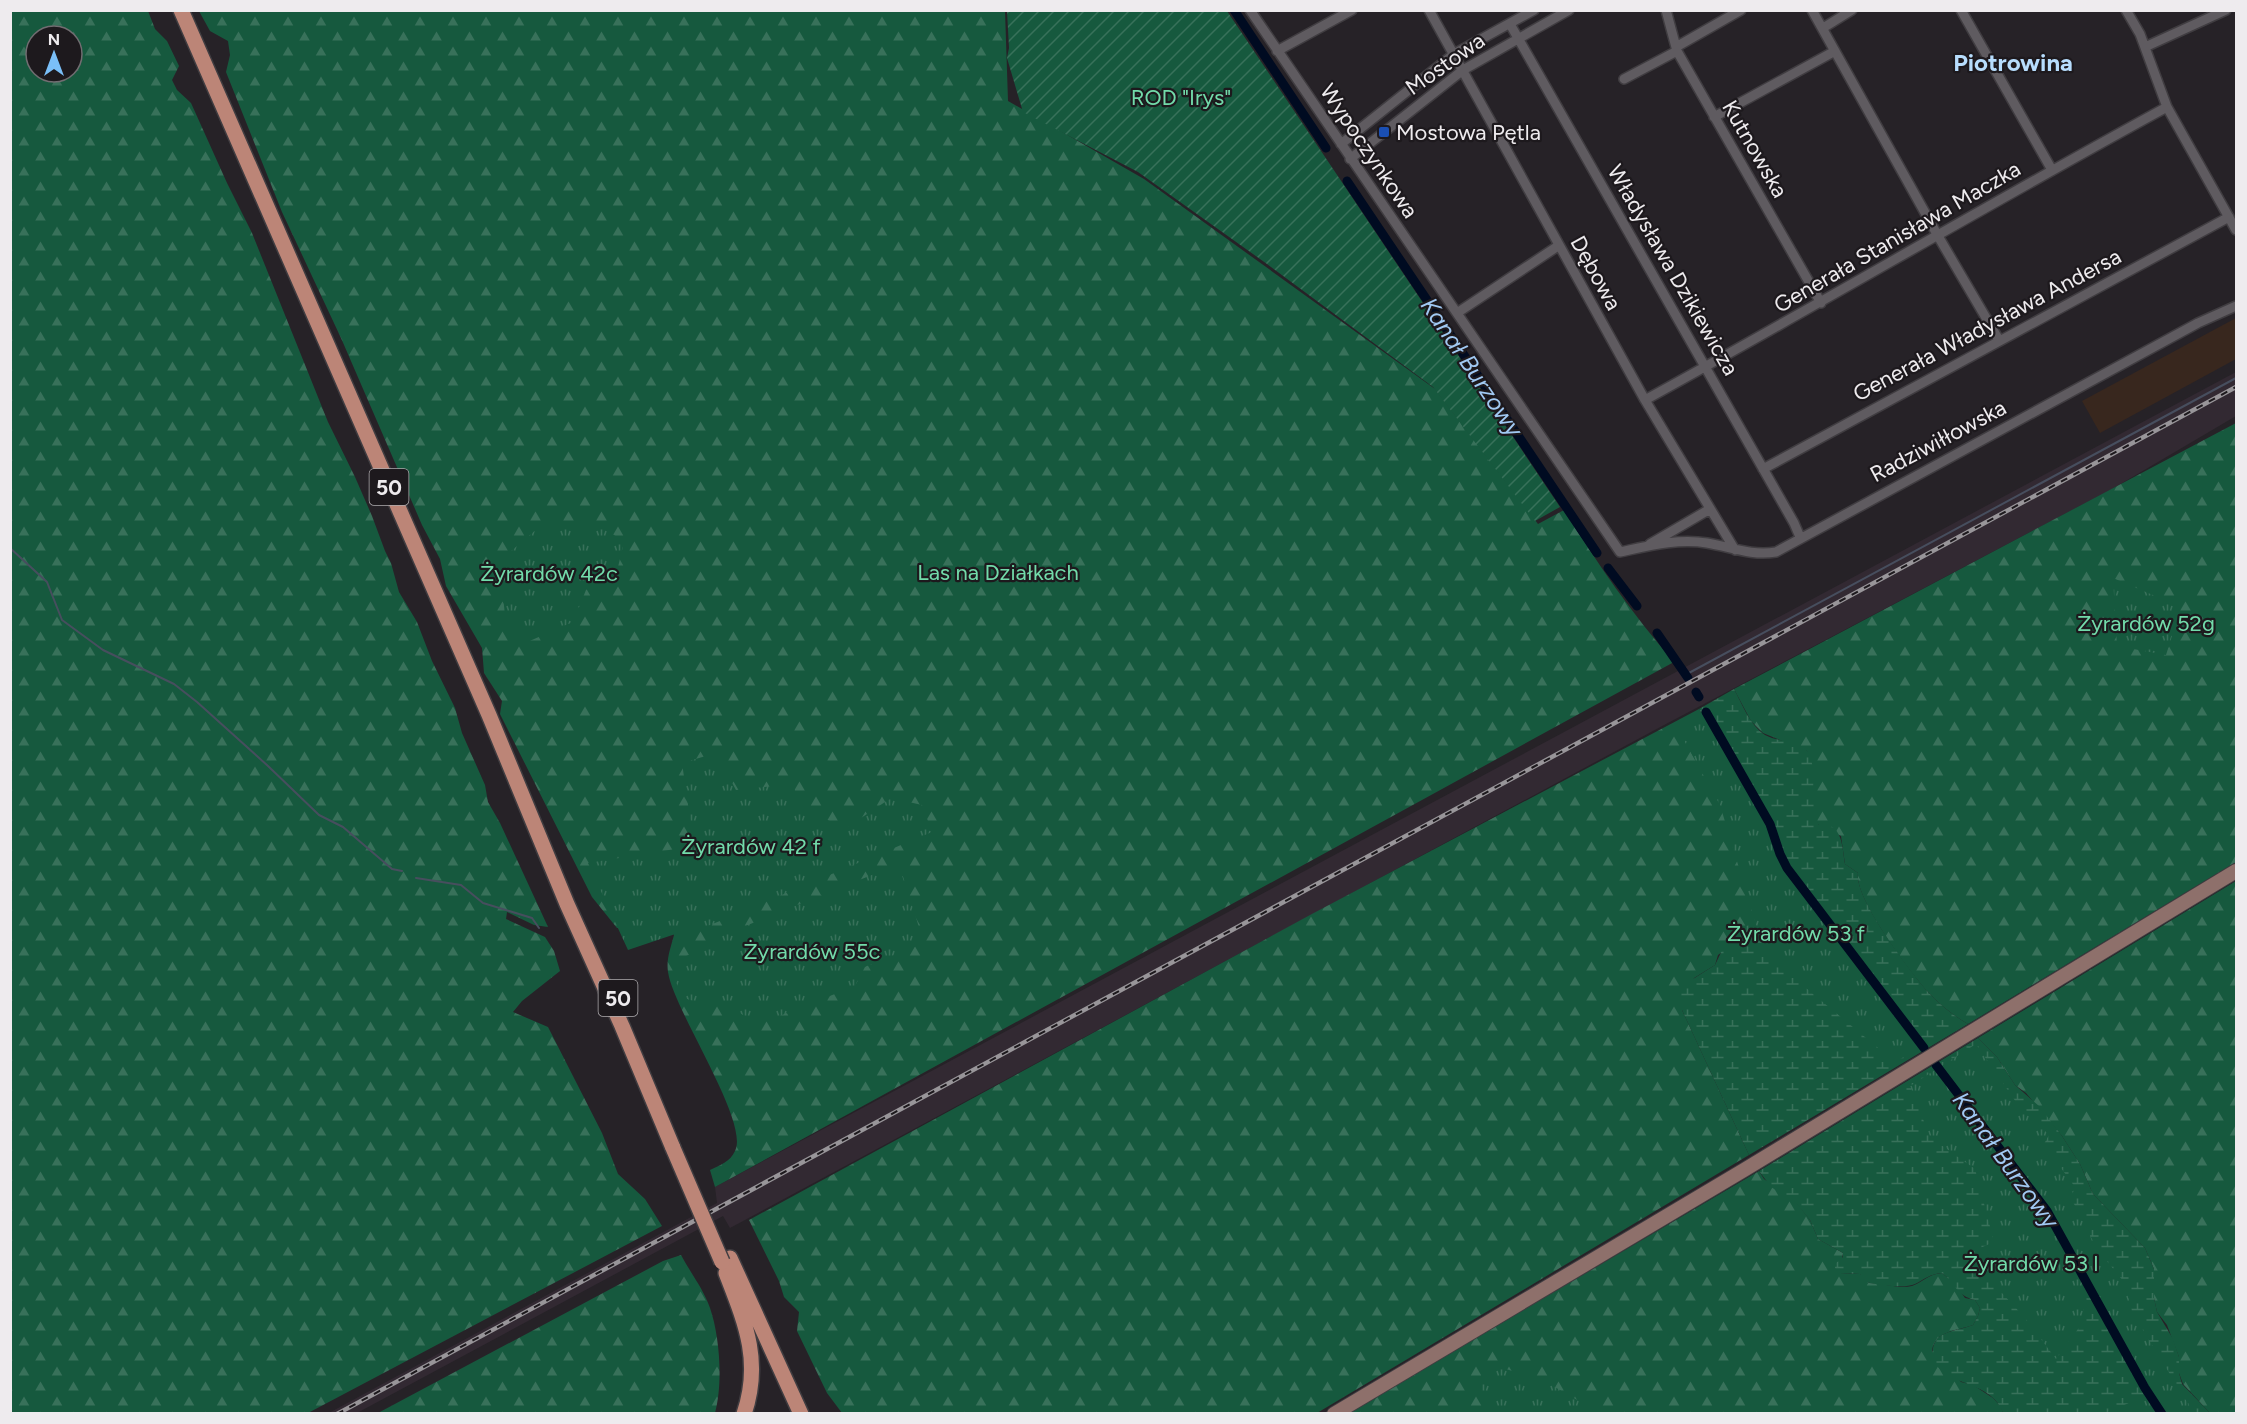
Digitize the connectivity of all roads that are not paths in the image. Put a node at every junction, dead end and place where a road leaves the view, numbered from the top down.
1 (181, 10) edge
2 (1250, 10) edge
3 (1352, 10) edge
4 (1429, 10) edge
5 (1534, 10) edge
6 (1569, 10) edge
7 (1666, 10) edge
8 (1741, 10) edge
9 (1812, 10) edge
10 (1852, 10) edge
11 (1961, 10) edge
12 (2126, 10) edge
13 (2226, 10) edge
14 (1510, 24) junction
15 (1823, 28) junction
16 (1519, 38) junction
17 (2145, 47) junction
18 (1676, 49) junction
19 (1277, 51) junction
20 (1835, 51) junction
21 (1454, 54) junction
22 (1463, 70) junction
23 (1624, 79) dead end
24 (2168, 107) junction
25 (1714, 117) junction
26 (1341, 144) junction
27 (1350, 159) junction
28 (2052, 170) junction
29 (2229, 217) junction
30 (2236, 230) edge
31 (1938, 236) junction
32 (1558, 246) junction
33 (1821, 303) junction
34 (2236, 306) edge
35 (1457, 313) junction
36 (1999, 340) junction
37 (1706, 367) junction
38 (1645, 400) junction
39 (1763, 469) junction
40 (1710, 509) junction
41 (1800, 537) junction
42 (1645, 546) junction
43 (1735, 550) junction
44 (1620, 552) joint
45 (2236, 871) edge
46 (726, 1260) junction
47 (744, 1413) edge
48 (792, 1413) edge
49 (801, 1413) edge
50 (1334, 1413) edge

1 - 46 main road, 50, bridge
2 - 19 street, Wypoczynkowa
3 - 19 street
4 - 21 street, Dębowa
5 - 14 street, Mostowa
6 - 16 street, Mostowa
7 - 18 street, Kutnowska
8 - 18 street
9 - 15 street
10 - 15 street
11 - 28 street
12 - 17 street
13 - 17 street
14 - 16 street, Władysława Dzikiewicza
14 - 21 street, Mostowa
15 - 20 street
16 - 22 street, Mostowa
16 - 37 street, Władysława Dzikiewicza
17 - 24 street
18 - 23 street
18 - 25 street, Kutnowska
19 - 26 street, Wypoczynkowa
20 - 25 street
20 - 31 street
21 - 22 street, Dębowa
21 - 26 street, Mostowa
22 - 27 street, Mostowa
22 - 32 street, Dębowa
24 - 28 street, Generała Stanisława Maczka
24 - 29 street
25 - 33 street, Kutnowska
26 - 27 street, Wypoczynkowa
27 - 35 street, Wypoczynkowa
28 - 31 street, Generała Stanisława Maczka
29 - 30 street
29 - 36 street, Generała Władysława Andersa
31 - 33 street, Generała Stanisława Maczka
31 - 36 street
32 - 35 street
32 - 38 street, Dębowa
33 - 37 street, Generała Stanisława Maczka
34 - 41 street, Radziwiłłowska
35 - 44 street, Wypoczynkowa
36 - 39 street, Generała Władysława Andersa
37 - 38 street, Generała Stanisława Maczka
37 - 39 street, Władysława Dzikiewicza
38 - 40 street, Dębowa
39 - 41 street, Władysława Dzikiewicza
40 - 42 street, Radziwiłłowska
40 - 43 street, Dębowa
41 - 43 street, Radziwiłłowska
42 - 43 street, Radziwiłłowska
42 - 44 street, Radziwiłłowska
45 - 50 main road
46 - 47 main road
46 - 48 main road, 50
46 - 49 main road, 50

